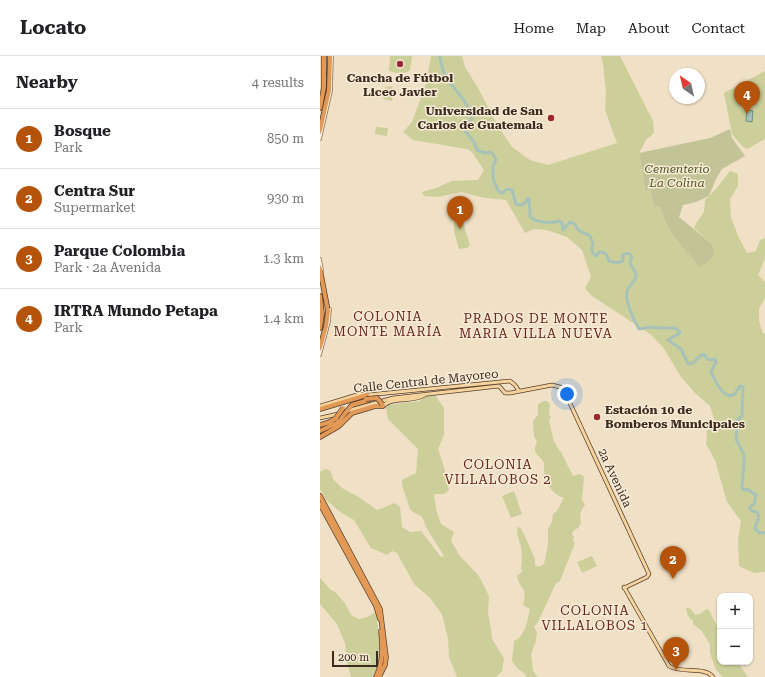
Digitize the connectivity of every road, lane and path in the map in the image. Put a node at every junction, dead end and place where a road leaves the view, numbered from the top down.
1 (324, 56) edge
2 (331, 56) edge
3 (320, 108) edge
4 (320, 130) edge
5 (320, 139) edge
6 (320, 259) edge
7 (320, 269) edge
8 (320, 296) edge
9 (327, 324) junction
10 (320, 328) edge
11 (320, 347) edge
12 (320, 355) edge
13 (519, 391) junction
14 (425, 394) junction
15 (366, 397) junction
16 (353, 400) junction
17 (341, 402) junction
18 (320, 406) edge
19 (381, 406) junction
20 (320, 409) edge
21 (345, 410) junction
22 (320, 418) edge
23 (320, 425) edge
24 (320, 431) edge
25 (320, 437) edge
26 (320, 496) edge
27 (320, 504) edge
28 (384, 647) junction
29 (376, 677) edge
30 (379, 677) edge
31 (713, 677) edge

1 - 3 highway
2 - 4 highway
2 - 5 street
6 - 9 street
7 - 9 highway
8 - 10 highway
9 - 11 highway
9 - 12 street
13 - 14 main road, Calle Central de Mayoreo
13 - 15 main road, Calle Central de Mayoreo
13 - 31 main road, 2a Avenida
14 - 19 main road
14 - 21 main road, Calle Central de Mayoreo
15 - 16 highway
15 - 17 main road, Calle Central de Mayoreo
15 - 19 highway, bridge
16 - 17 highway
16 - 21 highway
17 - 18 main road, Calle Central de Mayoreo
17 - 20 highway
19 - 21 highway, bridge
19 - 25 highway
21 - 22 main road, Calle Central de Mayoreo
21 - 23 highway, bridge
21 - 24 highway
26 - 28 highway
27 - 28 highway
28 - 29 highway
28 - 30 highway

